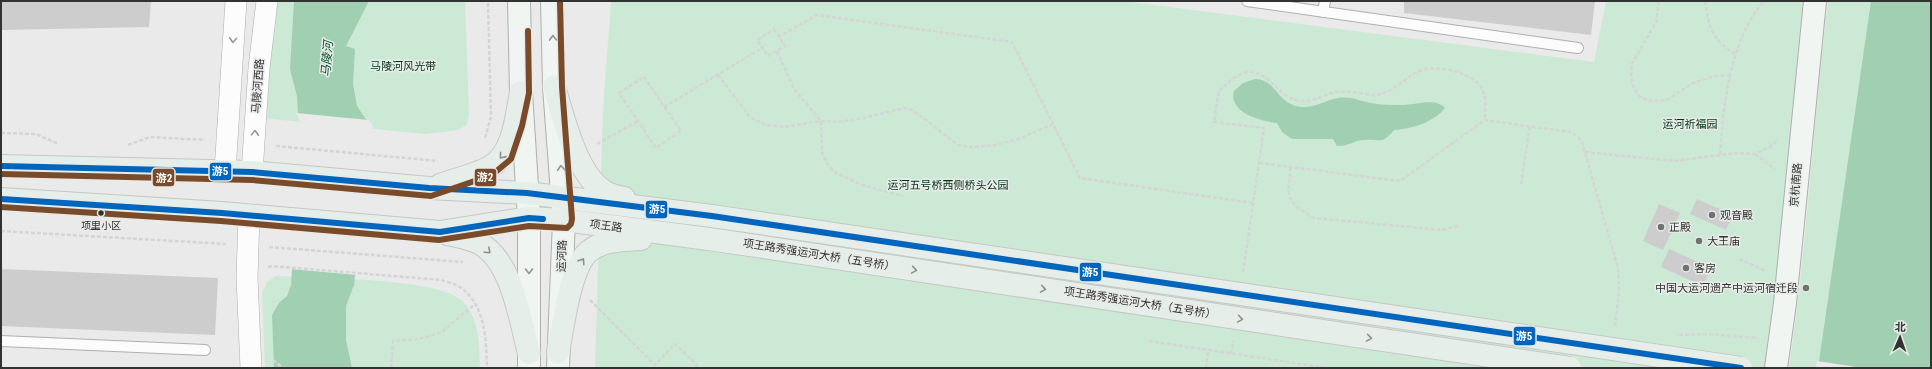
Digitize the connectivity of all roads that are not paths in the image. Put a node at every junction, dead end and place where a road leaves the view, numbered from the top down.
1 (236, 1) edge
2 (267, 1) edge
3 (519, 1) edge
4 (552, 1) edge
5 (1247, 1) edge
6 (1324, 1) edge
7 (1814, 1) edge
8 (1323, 12) junction
9 (1578, 48) dead end
10 (554, 87) junction
11 (521, 92) junction
12 (1, 166) edge
13 (225, 171) junction
14 (252, 172) junction
15 (429, 188) junction
16 (527, 193) junction
17 (563, 197) junction
18 (1, 199) edge
19 (250, 215) junction
20 (703, 215) junction
21 (529, 218) junction
22 (564, 220) junction
23 (440, 232) junction
24 (702, 238) junction
25 (1, 341) edge
26 (205, 350) dead end
27 (529, 360) edge
28 (558, 360) edge
29 (251, 368) edge
30 (1570, 368) edge
31 (1740, 368) edge
32 (1776, 368) edge

1 -> 13 street
14 -> 2 street, 马陵河西路
3 - 11 street
10 -> 4 street, 运河路
5 - 8 lane
6 - 8 lane
7 - 32 street, 京杭南路
8 - 9 lane
17 -> 10 street, 运河路
10 - 20 main road
11 -> 15 main road
11 - 16 street
12 - 13 main road
13 - 14 main road
14 - 15 main road
15 - 16 main road
16 - 17 main road
16 - 21 street
17 - 20 main road
17 - 22 street, 运河路
18 - 19 main road, 项王路
19 - 23 main road, 项王路
19 - 29 street
20 - 31 main road, 项王路秀强运河大桥（五号桥）, bridge
21 - 22 main road, 项王路
21 - 23 main road, 项王路
21 -> 27 street
22 - 24 main road, 项王路
22 - 28 street, 运河路
23 -> 27 main road
28 -> 24 main road
24 -> 30 main road, 项王路秀强运河大桥（五号桥）, bridge
25 - 26 lane

